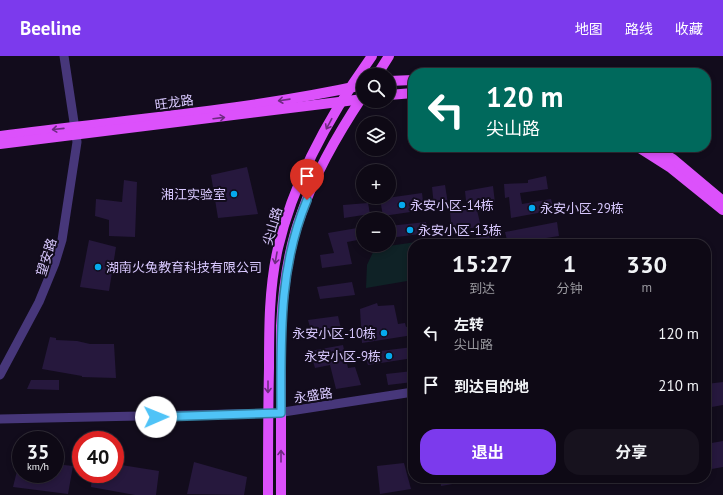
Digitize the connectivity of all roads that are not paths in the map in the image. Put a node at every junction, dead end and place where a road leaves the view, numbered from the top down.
1 (64, 56) edge
2 (372, 56) edge
3 (389, 56) edge
4 (381, 68) edge
5 (408, 80) edge
6 (396, 81) edge
7 (356, 87) edge
8 (350, 88) junction
9 (408, 93) edge
10 (396, 94) edge
11 (356, 99) edge
12 (341, 102) junction
13 (356, 108) edge
14 (78, 131) junction
15 (0, 136) edge
16 (0, 144) edge
17 (646, 152) edge
18 (661, 152) edge
19 (723, 201) edge
20 (723, 210) edge
21 (0, 375) edge
22 (0, 384) edge
23 (408, 390) edge
24 (408, 393) edge
25 (281, 411) junction
26 (268, 412) junction
27 (0, 416) edge
28 (0, 420) edge
29 (268, 495) edge
30 (281, 495) edge

1 - 14 street
2 - 8 main road, 尖山路
3 - 4 main road
5 - 6 main road
7 - 8 main road, 旺龙路
8 - 12 main road, 尖山路
8 -> 14 main road, 旺龙路
9 - 10 main road
11 - 12 main road, 旺龙路
14 -> 12 main road, 旺龙路
12 -> 26 main road, 尖山路
13 - 25 main road, 尖山路
14 -> 15 main road, 旺龙路
14 - 16 main road, 旺龙路
14 - 21 street, 望安路
14 - 22 street, 望安路
17 - 20 main road
18 - 19 main road
23 - 25 street, 永盛路
24 - 25 street, 永盛路
25 - 26 street, 永盛路
30 -> 25 main road, 尖山路
26 - 27 street, 永盛路
26 - 28 street, 永盛路
26 - 29 main road, 尖山路

